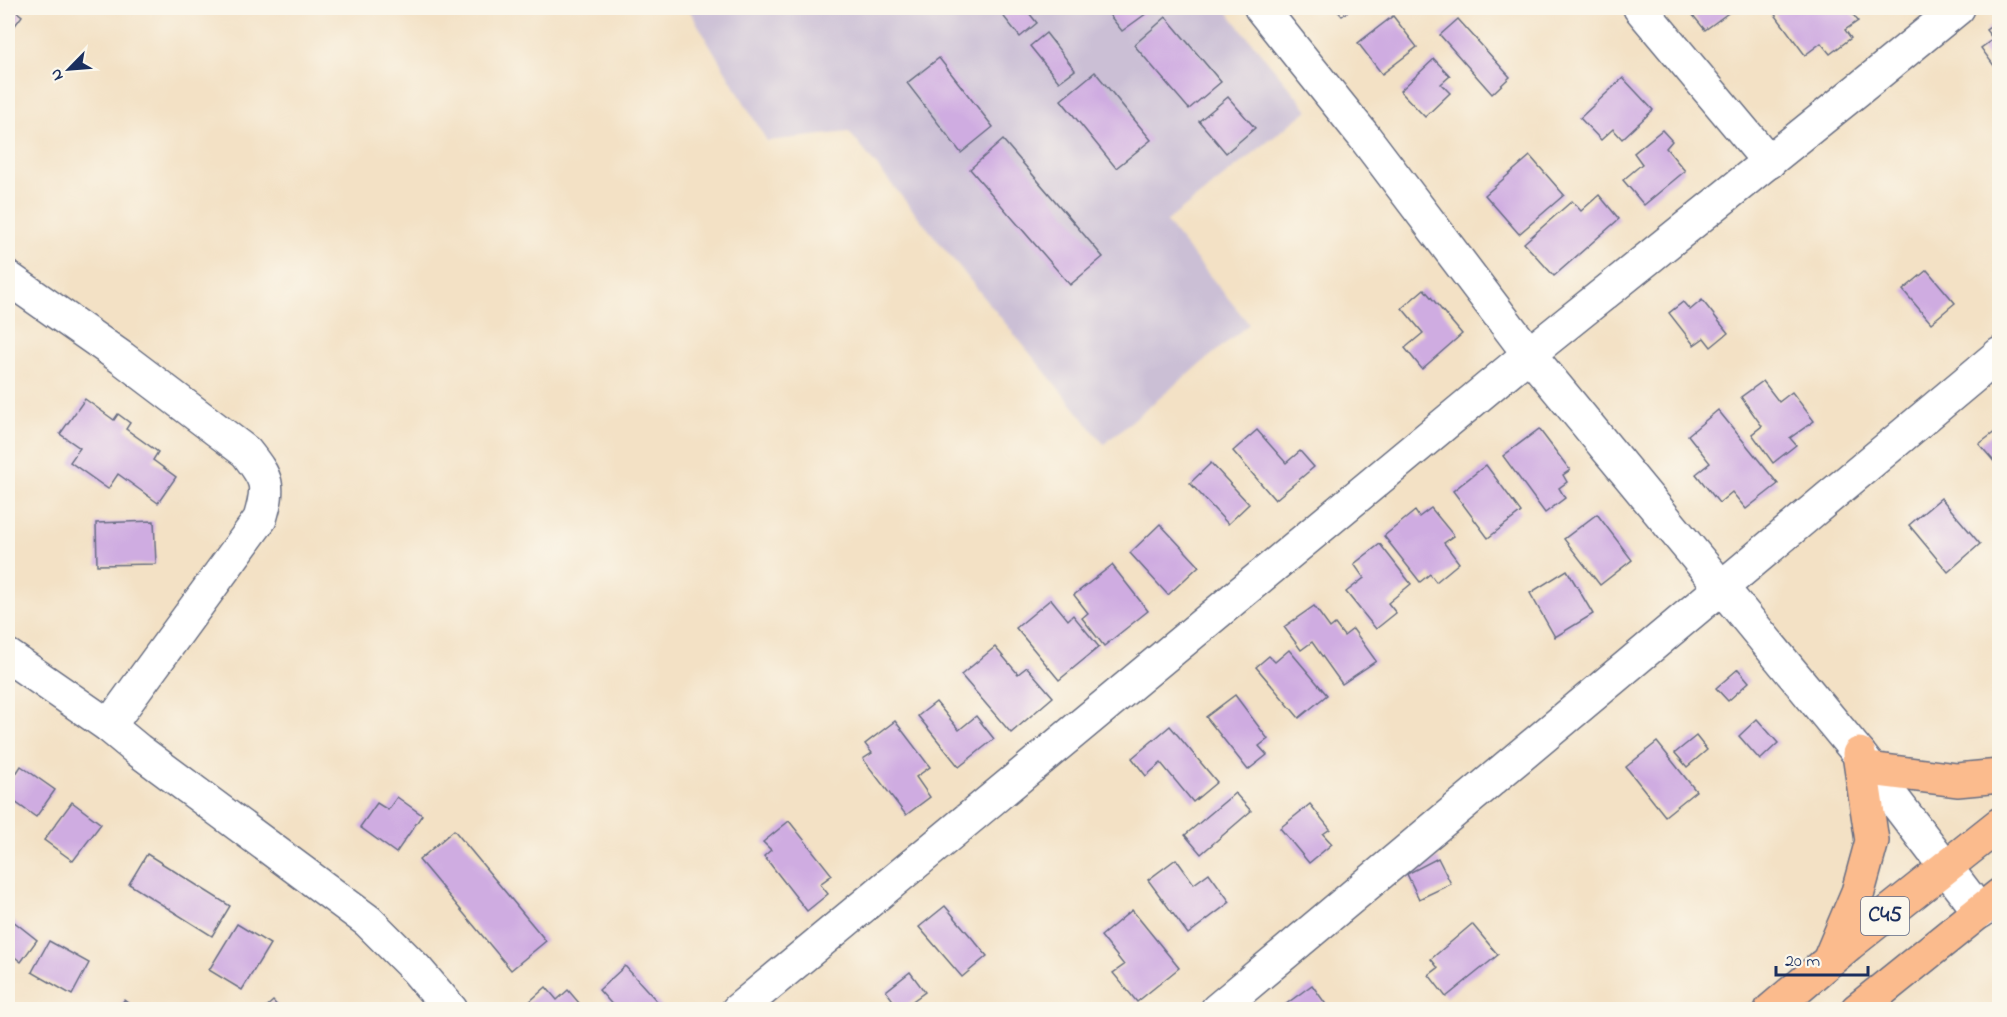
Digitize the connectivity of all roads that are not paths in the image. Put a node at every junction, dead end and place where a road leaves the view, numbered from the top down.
1 (1261, 8) edge
2 (1640, 8) edge
3 (1958, 8) edge
4 (1769, 162) junction
5 (8, 278) edge
6 (1529, 354) junction
7 (2000, 354) edge
8 (1722, 587) junction
9 (8, 656) edge
10 (109, 726) junction
11 (1864, 761) junction
12 (2000, 776) edge
13 (2000, 824) edge
14 (1946, 868) junction
15 (1990, 903) edge
16 (1828, 963) junction
17 (451, 1010) edge
18 (738, 1010) edge
19 (1217, 1010) edge
20 (1771, 1010) edge
21 (1857, 1010) edge

1 - 6 street
2 - 4 street
3 - 4 street
4 - 6 street
5 - 10 street
6 - 8 street
6 - 18 street
7 - 8 street
8 - 11 street
8 - 19 street
9 - 10 street
10 - 17 street
11 - 12 main road
11 - 14 street
11 - 16 main road
13 - 14 main road, C45
14 - 15 street
14 - 16 main road, C45
15 - 21 main road, C45
16 - 20 main road, C45

